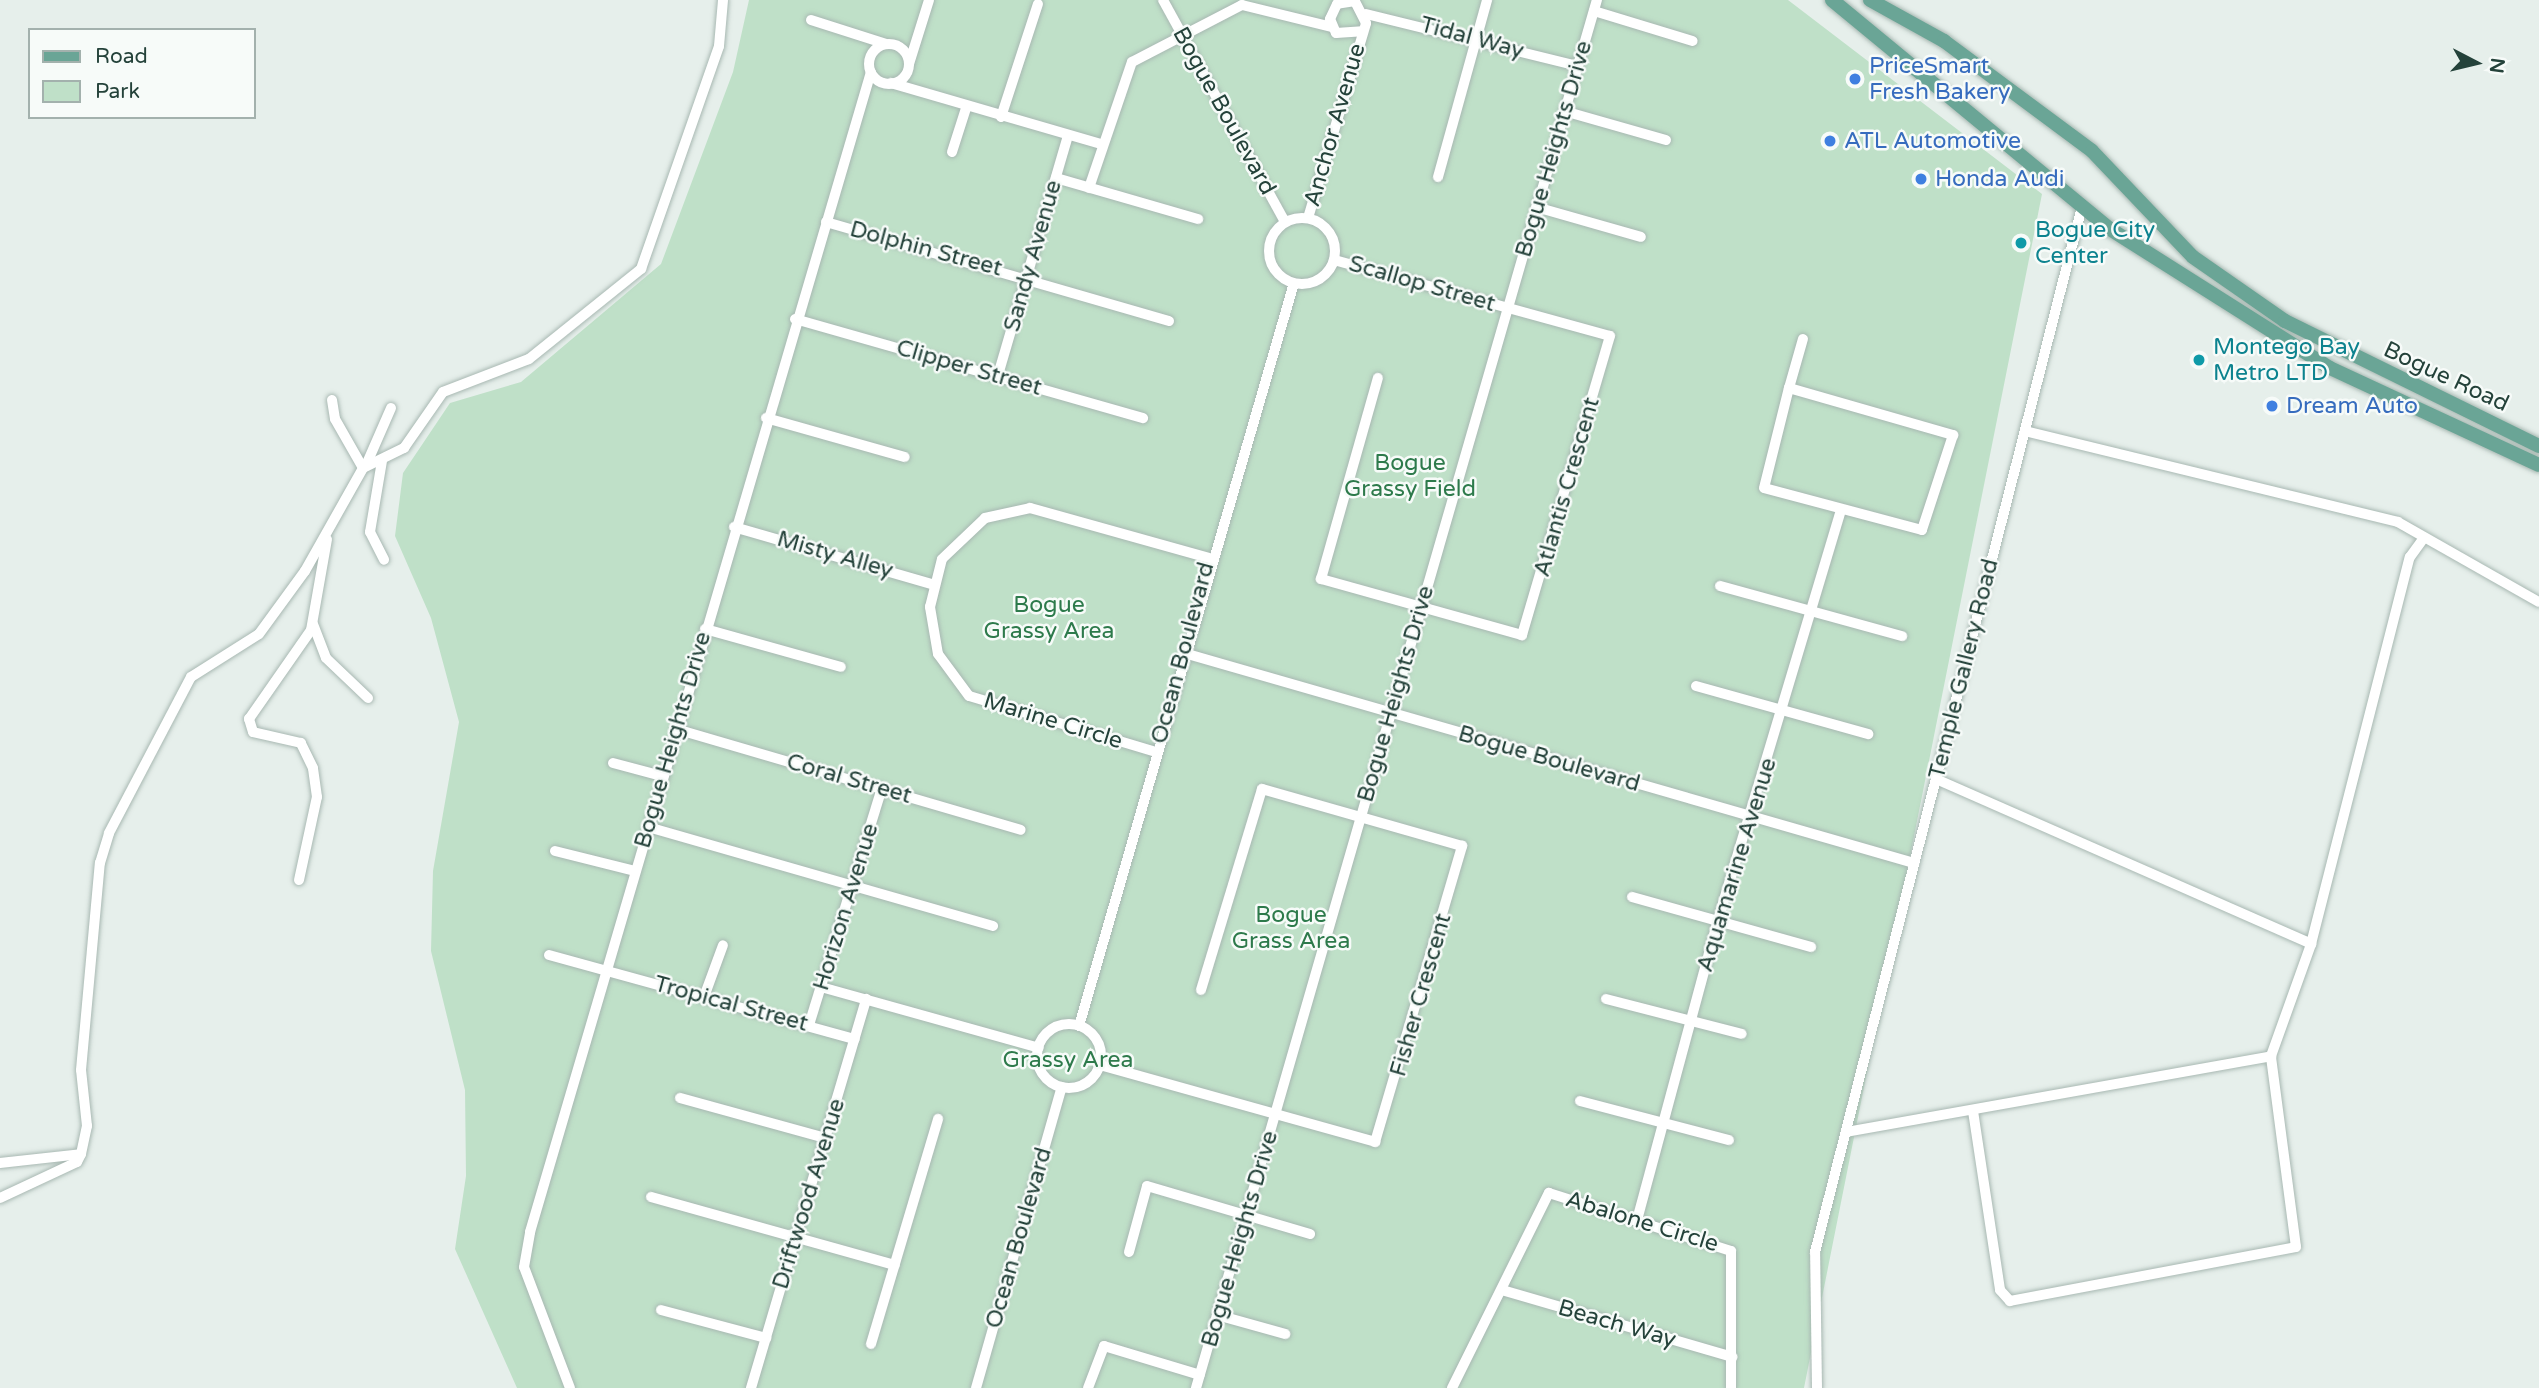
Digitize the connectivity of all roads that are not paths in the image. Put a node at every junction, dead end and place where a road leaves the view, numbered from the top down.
1 (723, 0) edge
2 (929, 0) edge
3 (1163, 0) edge
4 (1487, 0) edge
5 (1832, 0) edge
6 (1870, 0) edge
7 (1338, 2) edge
8 (1038, 4) dead end
9 (1595, 5) edge
10 (1366, 14) junction
11 (811, 19) dead end
12 (1332, 27) junction
13 (1362, 32) junction
14 (868, 34) junction
15 (918, 37) junction
16 (1185, 39) junction
17 (1476, 39) junction
18 (1693, 41) dead end
19 (886, 44) junction
20 (899, 47) junction
21 (874, 51) junction
22 (1577, 65) junction
23 (907, 70) junction
24 (871, 72) junction
25 (888, 83) junction
26 (861, 91) junction
27 (911, 91) junction
28 (966, 107) junction
29 (1564, 111) junction
30 (1001, 117) junction
31 (1068, 136) junction
32 (1666, 140) dead end
33 (1101, 144) junction
34 (952, 152) dead end
35 (1438, 177) dead end
36 (1056, 178) junction
37 (1089, 188) junction
38 (1536, 207) junction
39 (2082, 207) junction
40 (1308, 218) junction
41 (1198, 219) dead end
42 (826, 222) junction
43 (1285, 222) junction
44 (1641, 237) dead end
45 (1334, 260) junction
46 (1026, 277) junction
47 (1294, 283) junction
48 (1509, 309) junction
49 (795, 319) junction
50 (1168, 321) dead end
51 (1803, 339) dead end
52 (998, 375) junction
53 (1378, 378) dead end
54 (1789, 388) junction
55 (332, 400) dead end
56 (391, 408) dead end
57 (766, 418) junction
58 (1143, 418) dead end
59 (2025, 431) junction
60 (2539, 446) edge
61 (905, 457) dead end
62 (382, 461) junction
63 (365, 465) junction
64 (2539, 465) edge
65 (1841, 511) junction
66 (734, 527) junction
67 (329, 529) junction
68 (2424, 538) junction
69 (1209, 558) junction
70 (384, 560) dead end
71 (935, 585) junction
72 (1720, 586) dead end
73 (2539, 602) edge
74 (1420, 606) junction
75 (1810, 611) junction
76 (313, 624) junction
77 (705, 629) junction
78 (1902, 636) dead end
79 (1184, 653) junction
80 (841, 667) dead end
81 (1696, 686) dead end
82 (368, 698) dead end
83 (1783, 711) junction
84 (1391, 713) junction
85 (676, 729) junction
86 (1868, 734) dead end
87 (1156, 752) junction
88 (612, 763) dead end
89 (662, 776) junction
90 (1936, 779) junction
91 (882, 788) junction
92 (1752, 816) junction
93 (1362, 817) junction
94 (648, 827) junction
95 (1021, 830) dead end
96 (555, 852) dead end
97 (1914, 863) junction
98 (635, 871) junction
99 (299, 880) dead end
100 (852, 886) junction
101 (1632, 897) dead end
102 (1718, 920) junction
103 (993, 926) dead end
104 (2311, 944) junction
105 (723, 945) dead end
106 (1811, 947) dead end
107 (550, 955) dead end
108 (607, 971) junction
109 (821, 987) junction
110 (1201, 990) dead end
111 (704, 997) junction
112 (866, 999) junction
113 (1606, 999) dead end
114 (1691, 1019) junction
115 (809, 1025) junction
116 (1079, 1026) junction
117 (1742, 1034) dead end
118 (855, 1039) junction
119 (1039, 1048) junction
120 (2271, 1056) junction
121 (1100, 1065) junction
122 (1062, 1087) junction
123 (680, 1098) dead end
124 (1580, 1101) dead end
125 (1973, 1111) junction
126 (1275, 1117) junction
127 (938, 1119) dead end
128 (1665, 1124) junction
129 (1846, 1132) junction
130 (825, 1138) junction
131 (1729, 1140) dead end
132 (80, 1154) junction
133 (0, 1163) edge
134 (651, 1197) dead end
135 (0, 1198) edge
136 (1247, 1215) junction
137 (1637, 1220) junction
138 (1310, 1234) dead end
139 (796, 1238) junction
140 (1129, 1252) dead end
141 (895, 1265) junction
142 (1502, 1290) junction
143 (661, 1310) dead end
144 (1217, 1315) junction
145 (1285, 1334) dead end
146 (766, 1338) junction
147 (871, 1344) dead end
148 (1732, 1357) junction
149 (1200, 1375) junction
150 (570, 1388) edge
151 (751, 1388) edge
152 (976, 1388) edge
153 (1088, 1388) edge
154 (1196, 1388) edge
155 (1452, 1388) edge
156 (1731, 1388) edge
157 (1817, 1388) edge

1 - 62 street
2 - 15 street
3 - 16 street, Bogue Boulevard
4 - 17 street
5 - 39 main road, Bogue Road
6 - 60 main road, Bogue Road
7 - 10 street
7 - 12 street
8 - 30 street
9 - 18 street
9 - 22 street, Bogue Heights Drive
10 - 13 street
10 - 17 street, Tidal Way
11 - 14 street
12 - 13 street
12 - 16 street
13 - 40 street, Anchor Avenue
14 - 19 street
14 - 21 street
15 - 20 street
15 - 23 street
16 - 33 street
16 - 43 street, Bogue Boulevard
17 - 22 street, Tidal Way
17 - 35 street
19 - 20 street
19 - 21 street
20 - 23 street
21 - 24 street
22 - 29 street, Bogue Heights Drive
23 - 25 street
23 - 27 street
24 - 25 street
24 - 26 street, Bogue Heights Drive
25 - 26 street
25 - 27 street
26 - 42 street, Bogue Heights Drive
27 - 28 street
28 - 30 street
28 - 34 street
29 - 32 street
29 - 38 street, Bogue Heights Drive
30 - 31 street
31 - 33 street
31 - 36 street, Sandy Avenue
33 - 37 street
36 - 37 street
36 - 46 street, Sandy Avenue
37 - 41 street
38 - 44 street
38 - 48 street, Bogue Heights Drive
39 - 59 street, Temple Gallery Road
39 - 64 main road, Bogue Road
40 - 43 street
40 - 45 street
42 - 46 street, Dolphin Street
42 - 49 street, Bogue Heights Drive
43 - 47 street
45 - 47 street
45 - 48 street, Scallop Street
46 - 50 street, Dolphin Street
46 - 52 street, Sandy Avenue
47 - 69 street, Ocean Boulevard
48 - 74 street, Bogue Heights Drive
48 - 74 street, Atlantis Crescent
49 - 52 street, Clipper Street
49 - 57 street, Bogue Heights Drive
51 - 54 street
52 - 58 street, Clipper Street
53 - 74 street
54 - 65 street
54 - 65 street
55 - 63 street
56 - 63 street
57 - 61 street
57 - 66 street, Bogue Heights Drive
59 - 68 street
59 - 90 street, Temple Gallery Road
62 - 63 street
62 - 70 street
63 - 67 street
65 - 75 street, Aquamarine Avenue
66 - 71 street, Misty Alley
66 - 77 street, Bogue Heights Drive
67 - 76 street
67 - 132 street
68 - 73 street
68 - 104 street
69 - 71 street, Marine Circle
69 - 79 street, Ocean Boulevard
71 - 87 street, Marine Circle
72 - 75 street
74 - 84 street, Bogue Heights Drive
75 - 78 street
75 - 83 street, Aquamarine Avenue
76 - 82 street
76 - 99 street
77 - 80 street
77 - 85 street, Bogue Heights Drive
79 - 84 street, Bogue Boulevard
79 - 87 street, Ocean Boulevard
81 - 83 street
83 - 86 street
83 - 92 street, Aquamarine Avenue
84 - 92 street, Bogue Boulevard
84 - 93 street, Bogue Heights Drive
85 - 89 street, Bogue Heights Drive
85 - 91 street, Coral Street
87 - 116 street, Ocean Boulevard
88 - 89 street
89 - 94 street, Bogue Heights Drive
90 - 97 street, Temple Gallery Road
90 - 104 street
91 - 95 street, Coral Street
91 - 100 street, Horizon Avenue
92 - 97 street, Bogue Boulevard
92 - 102 street, Aquamarine Avenue
93 - 110 street
93 - 126 street, Bogue Heights Drive
93 - 126 street, Fisher Crescent
94 - 98 street, Bogue Heights Drive
94 - 100 street
96 - 98 street
97 - 129 street, Temple Gallery Road
98 - 108 street, Bogue Heights Drive
100 - 103 street
100 - 109 street, Horizon Avenue
101 - 102 street
102 - 106 street
102 - 114 street, Aquamarine Avenue
104 - 120 street
105 - 111 street
107 - 108 street, Tropical Street
108 - 111 street, Tropical Street
108 - 150 street, Bogue Heights Drive
109 - 112 street
109 - 115 street, Horizon Avenue
111 - 115 street, Tropical Street
112 - 118 street, Driftwood Avenue
112 - 119 street
113 - 114 street
114 - 117 street
114 - 128 street, Aquamarine Avenue
115 - 118 street, Tropical Street
116 - 119 street
116 - 121 street
118 - 130 street, Driftwood Avenue
119 - 122 street
120 - 125 street
120 - 125 street
121 - 122 street
121 - 126 street
122 - 152 street, Ocean Boulevard
123 - 130 street
124 - 128 street
125 - 129 street
126 - 136 street, Bogue Heights Drive
127 - 141 street
128 - 131 street
128 - 137 street, Aquamarine Avenue
129 - 157 street, Temple Gallery Road
130 - 139 street, Driftwood Avenue
132 - 133 street
132 - 135 street
134 - 139 street
136 - 138 street
136 - 140 street
136 - 144 street, Bogue Heights Drive
137 - 142 street, Abalone Circle
137 - 148 street, Abalone Circle
139 - 141 street
139 - 146 street, Driftwood Avenue
141 - 147 street
142 - 148 street, Beach Way
142 - 155 street, Abalone Circle
143 - 146 street
144 - 145 street
144 - 149 street, Bogue Heights Drive
146 - 151 street, Driftwood Avenue
148 - 156 street, Abalone Circle
149 - 153 street
149 - 154 street, Bogue Heights Drive

